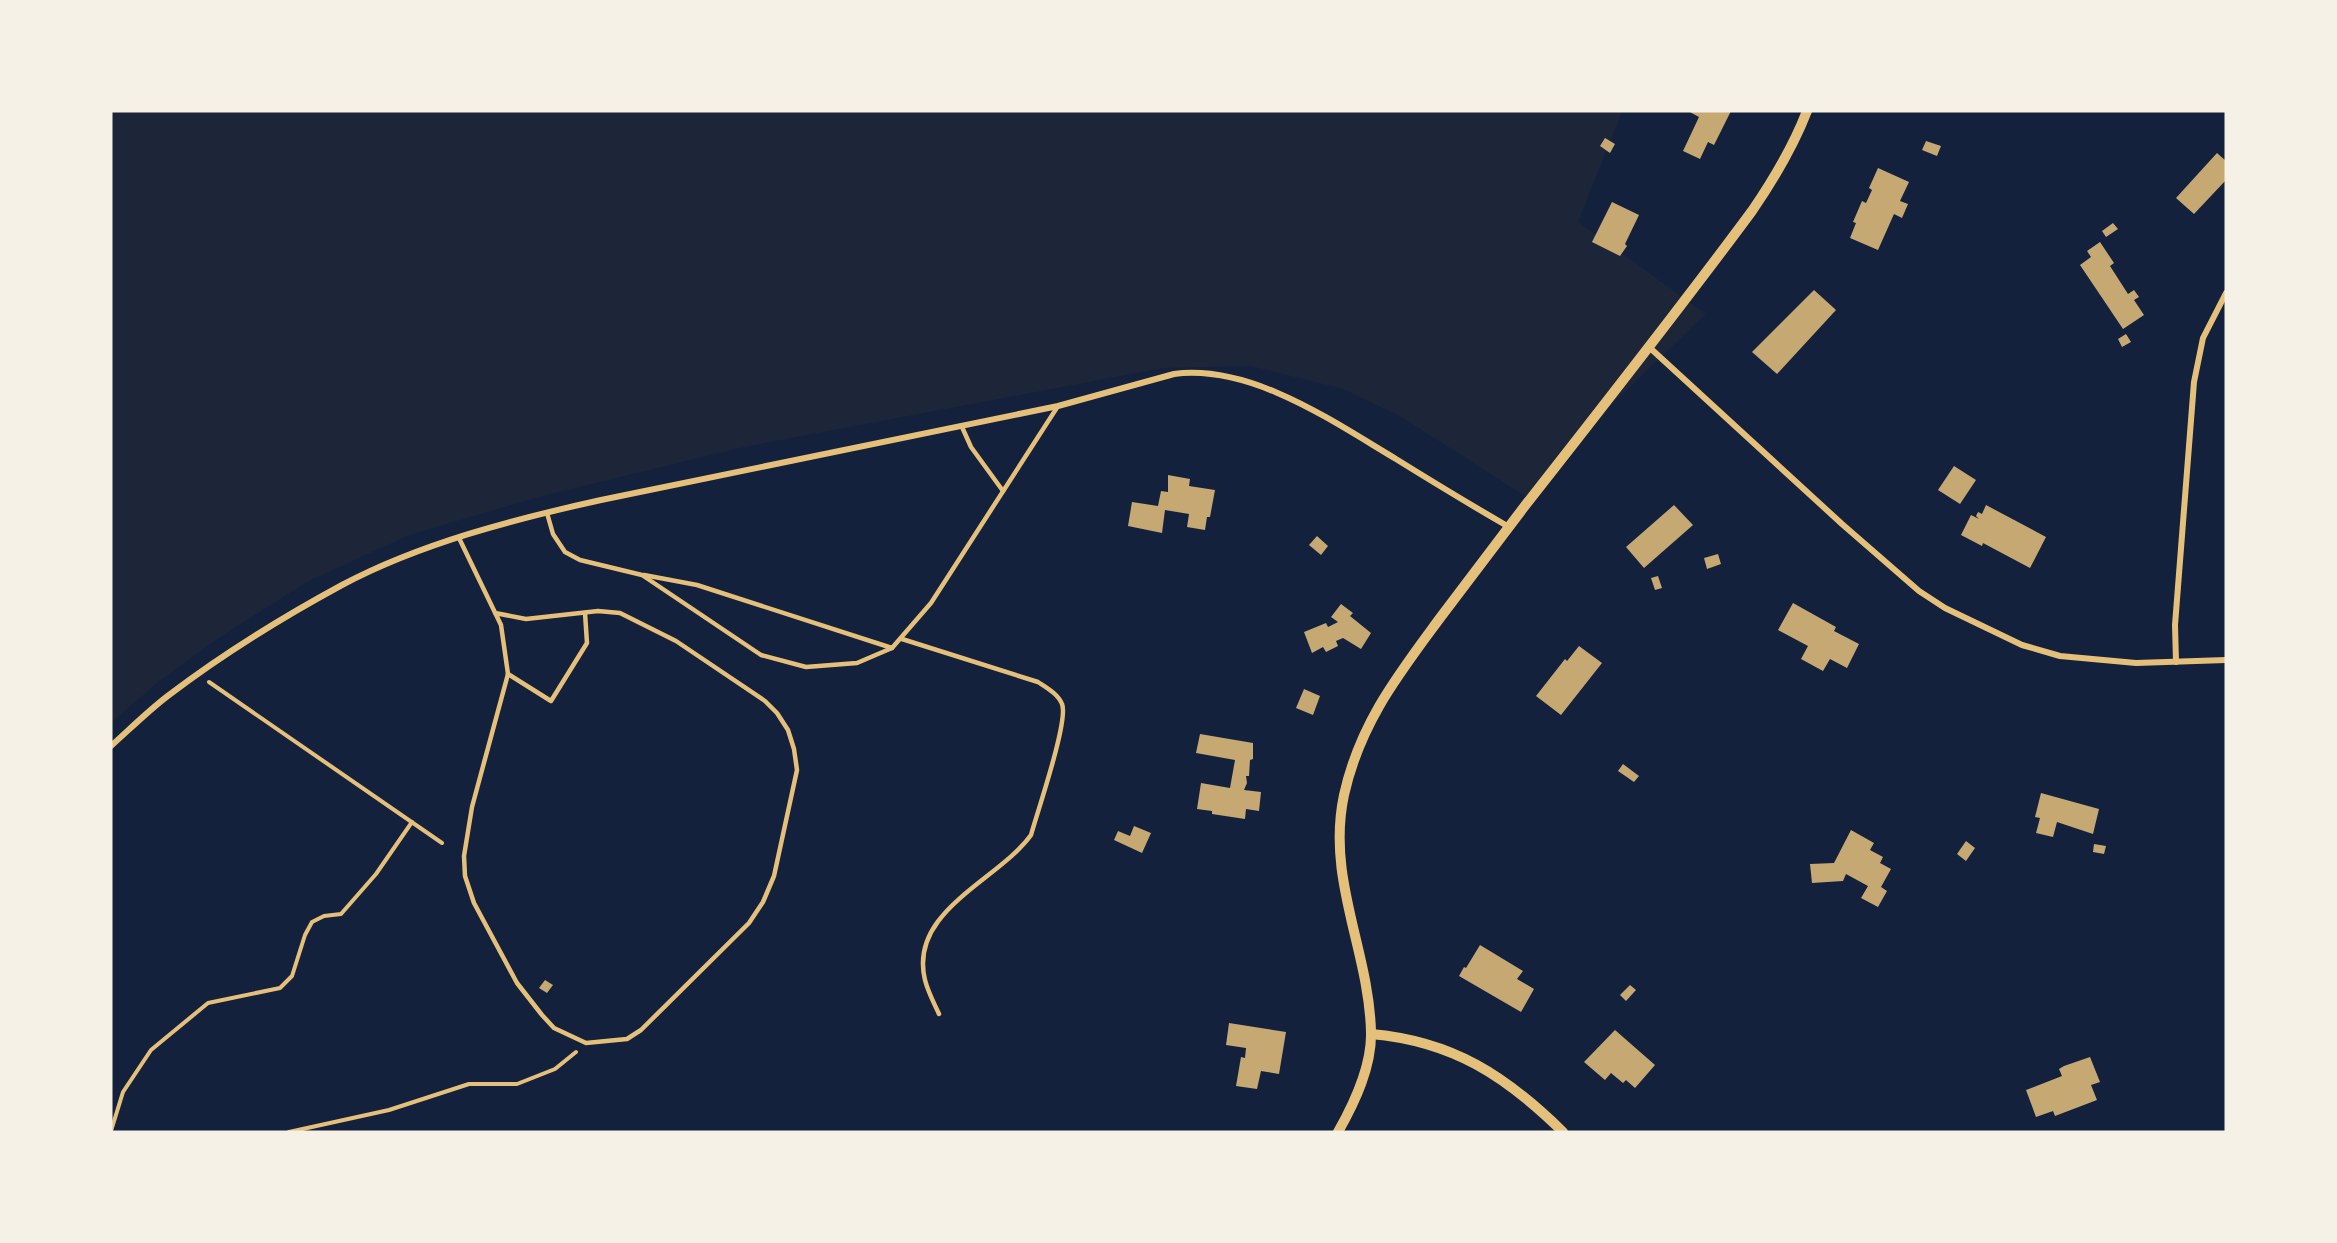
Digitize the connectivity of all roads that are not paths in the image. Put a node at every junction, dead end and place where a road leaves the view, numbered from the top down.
1 (1807, 111) edge
2 (2226, 293) edge
3 (1649, 347) junction
4 (1058, 406) junction
5 (962, 427) junction
6 (1003, 492) junction
7 (547, 513) junction
8 (1509, 527) junction
9 (459, 538) junction
10 (642, 575) junction
11 (495, 613) junction
12 (585, 613) junction
13 (902, 639) junction
14 (892, 648) junction
15 (2226, 660) edge
16 (2176, 662) junction
17 (508, 674) junction
18 (111, 746) edge
19 (939, 1014) dead end
20 (1371, 1034) junction
21 (1338, 1132) edge
22 (1563, 1132) edge

1 - 3 street
2 - 16 street
3 - 8 street
3 - 16 street
4 - 5 street
4 - 6 lane
4 - 8 street
5 - 6 lane
5 - 7 street
6 - 13 lane
7 - 9 street
7 - 10 lane
8 - 20 street
9 - 11 lane
9 - 18 street
10 - 14 lane
10 - 14 lane
11 - 12 lane
11 - 17 lane
12 - 17 lane
12 - 17 lane
13 - 14 lane
13 - 19 lane
15 - 16 street
20 - 21 street
20 - 22 street

